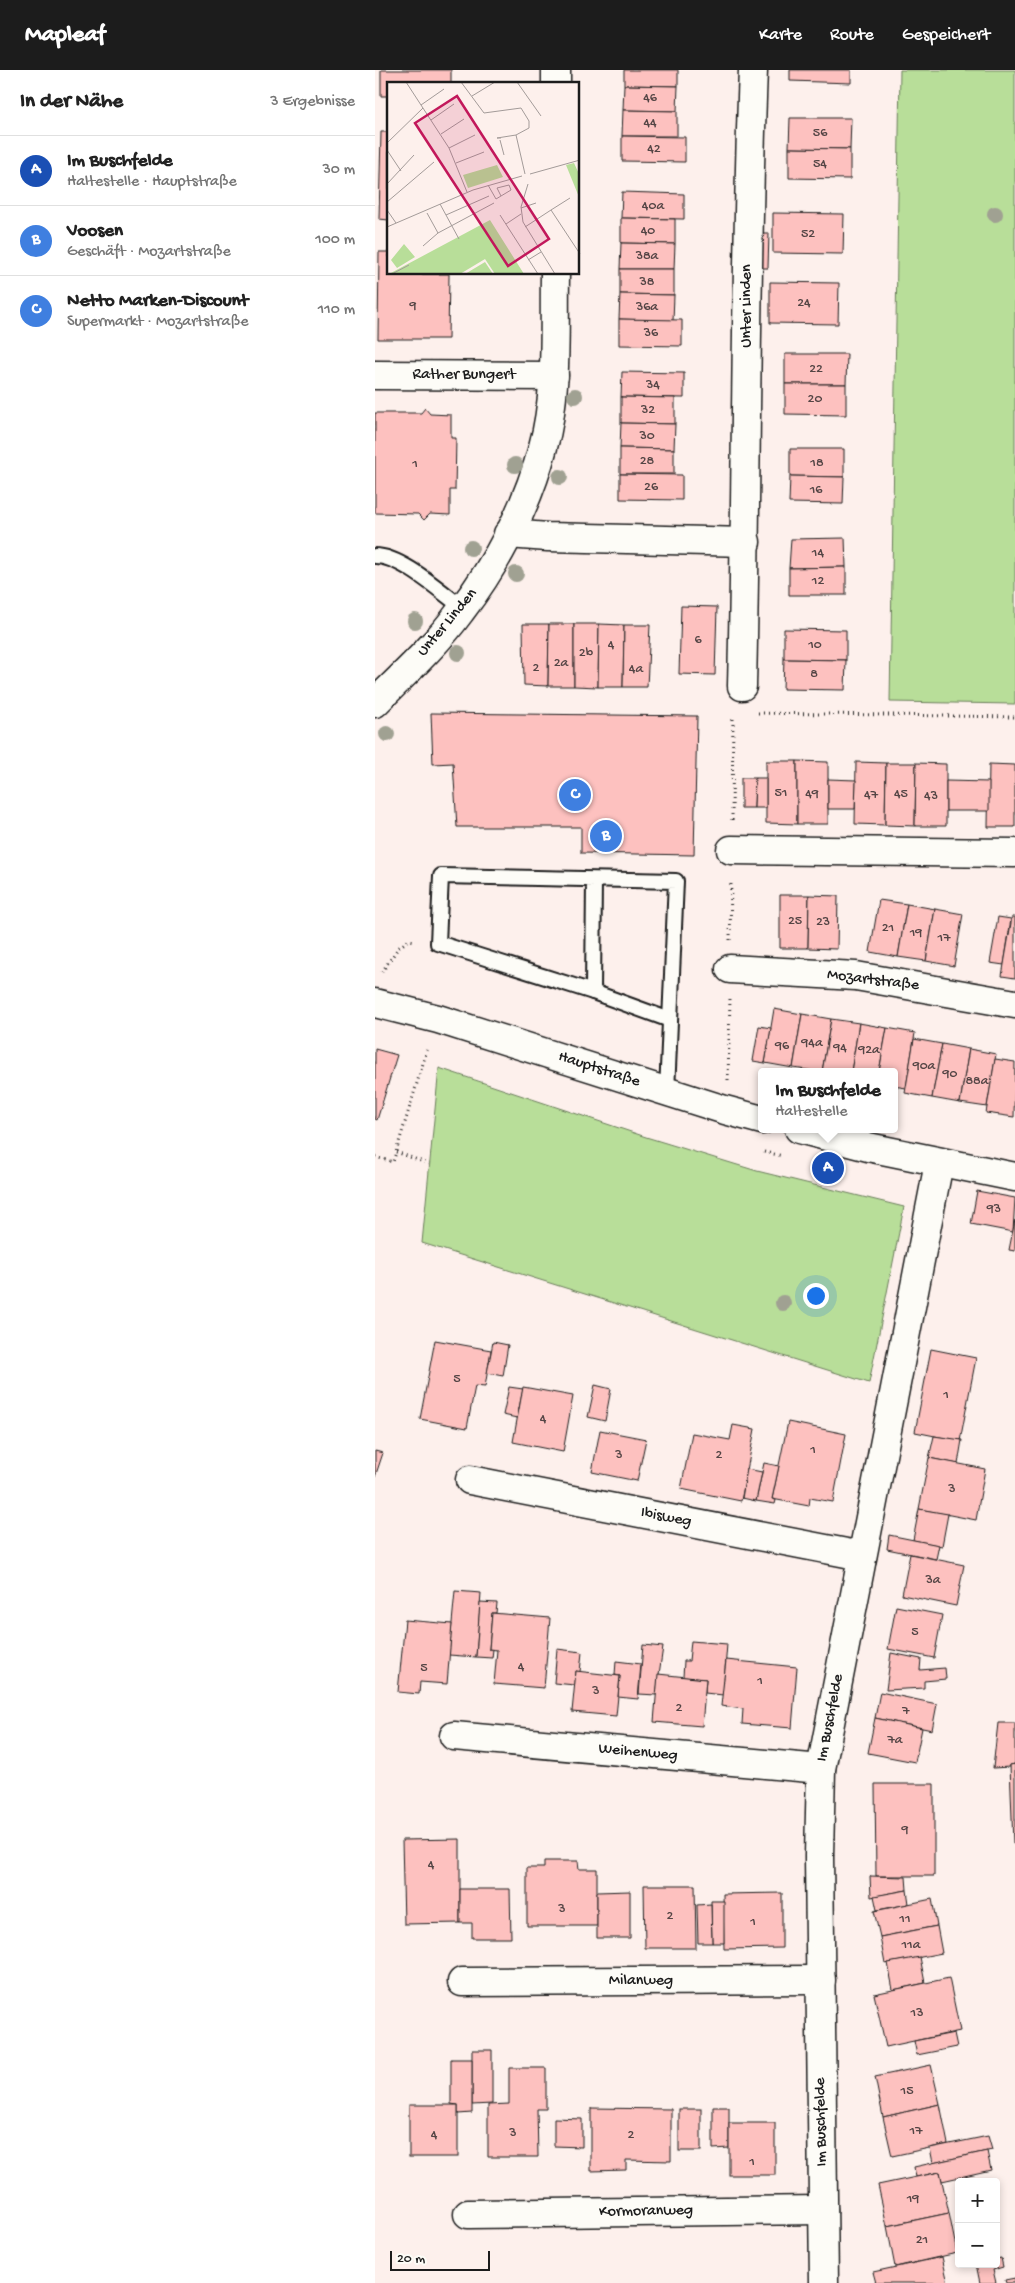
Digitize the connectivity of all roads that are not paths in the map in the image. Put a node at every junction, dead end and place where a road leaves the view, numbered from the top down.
1 (753, 70) edge
2 (555, 275) edge
3 (375, 375) edge
4 (554, 376) junction
5 (508, 534) junction
6 (746, 542) junction
7 (375, 556) edge
8 (463, 608) junction
9 (742, 686) dead end
10 (375, 703) edge
11 (731, 850) dead end
12 (1015, 853) edge
13 (594, 880) junction
14 (730, 969) dead end
15 (375, 986) edge
16 (593, 992) junction
17 (375, 1003) edge
18 (1015, 1004) edge
19 (438, 1019) junction
20 (670, 1020) junction
21 (667, 1092) junction
22 (758, 1119) edge
23 (814, 1133) edge
24 (939, 1162) junction
25 (1015, 1177) edge
26 (470, 1480) dead end
27 (863, 1556) junction
28 (454, 1736) dead end
29 (821, 1769) junction
30 (821, 1980) junction
31 (462, 1982) dead end
32 (823, 2210) junction
33 (468, 2214) dead end
34 (824, 2283) edge

1 - 6 street, Unter Linden
2 - 4 street, Unter Linden
3 - 4 street, Rather Bungert
4 - 5 street, Unter Linden
5 - 6 street
5 - 8 street, Unter Linden
6 - 9 street, Unter Linden
7 - 8 lane
8 - 10 street, Unter Linden
11 - 12 street
13 - 16 lane
13 - 16 lane
13 - 20 lane
14 - 18 street, Mozartstraße
15 - 19 street, Hauptstraße
16 - 20 lane
17 - 19 street, Hauptstraße
19 - 21 street, Hauptstraße
20 - 21 lane
21 - 22 street, Hauptstraße
23 - 24 street
24 - 25 street
24 - 27 street, Im Buschfelde
26 - 27 street, Ibisweg
27 - 29 street, Im Buschfelde
28 - 29 street, Weihenweg
29 - 30 street, Im Buschfelde
30 - 31 street, Milanweg
30 - 32 street, Im Buschfelde
32 - 33 street, Kormoranweg
32 - 34 street, Im Buschfelde

